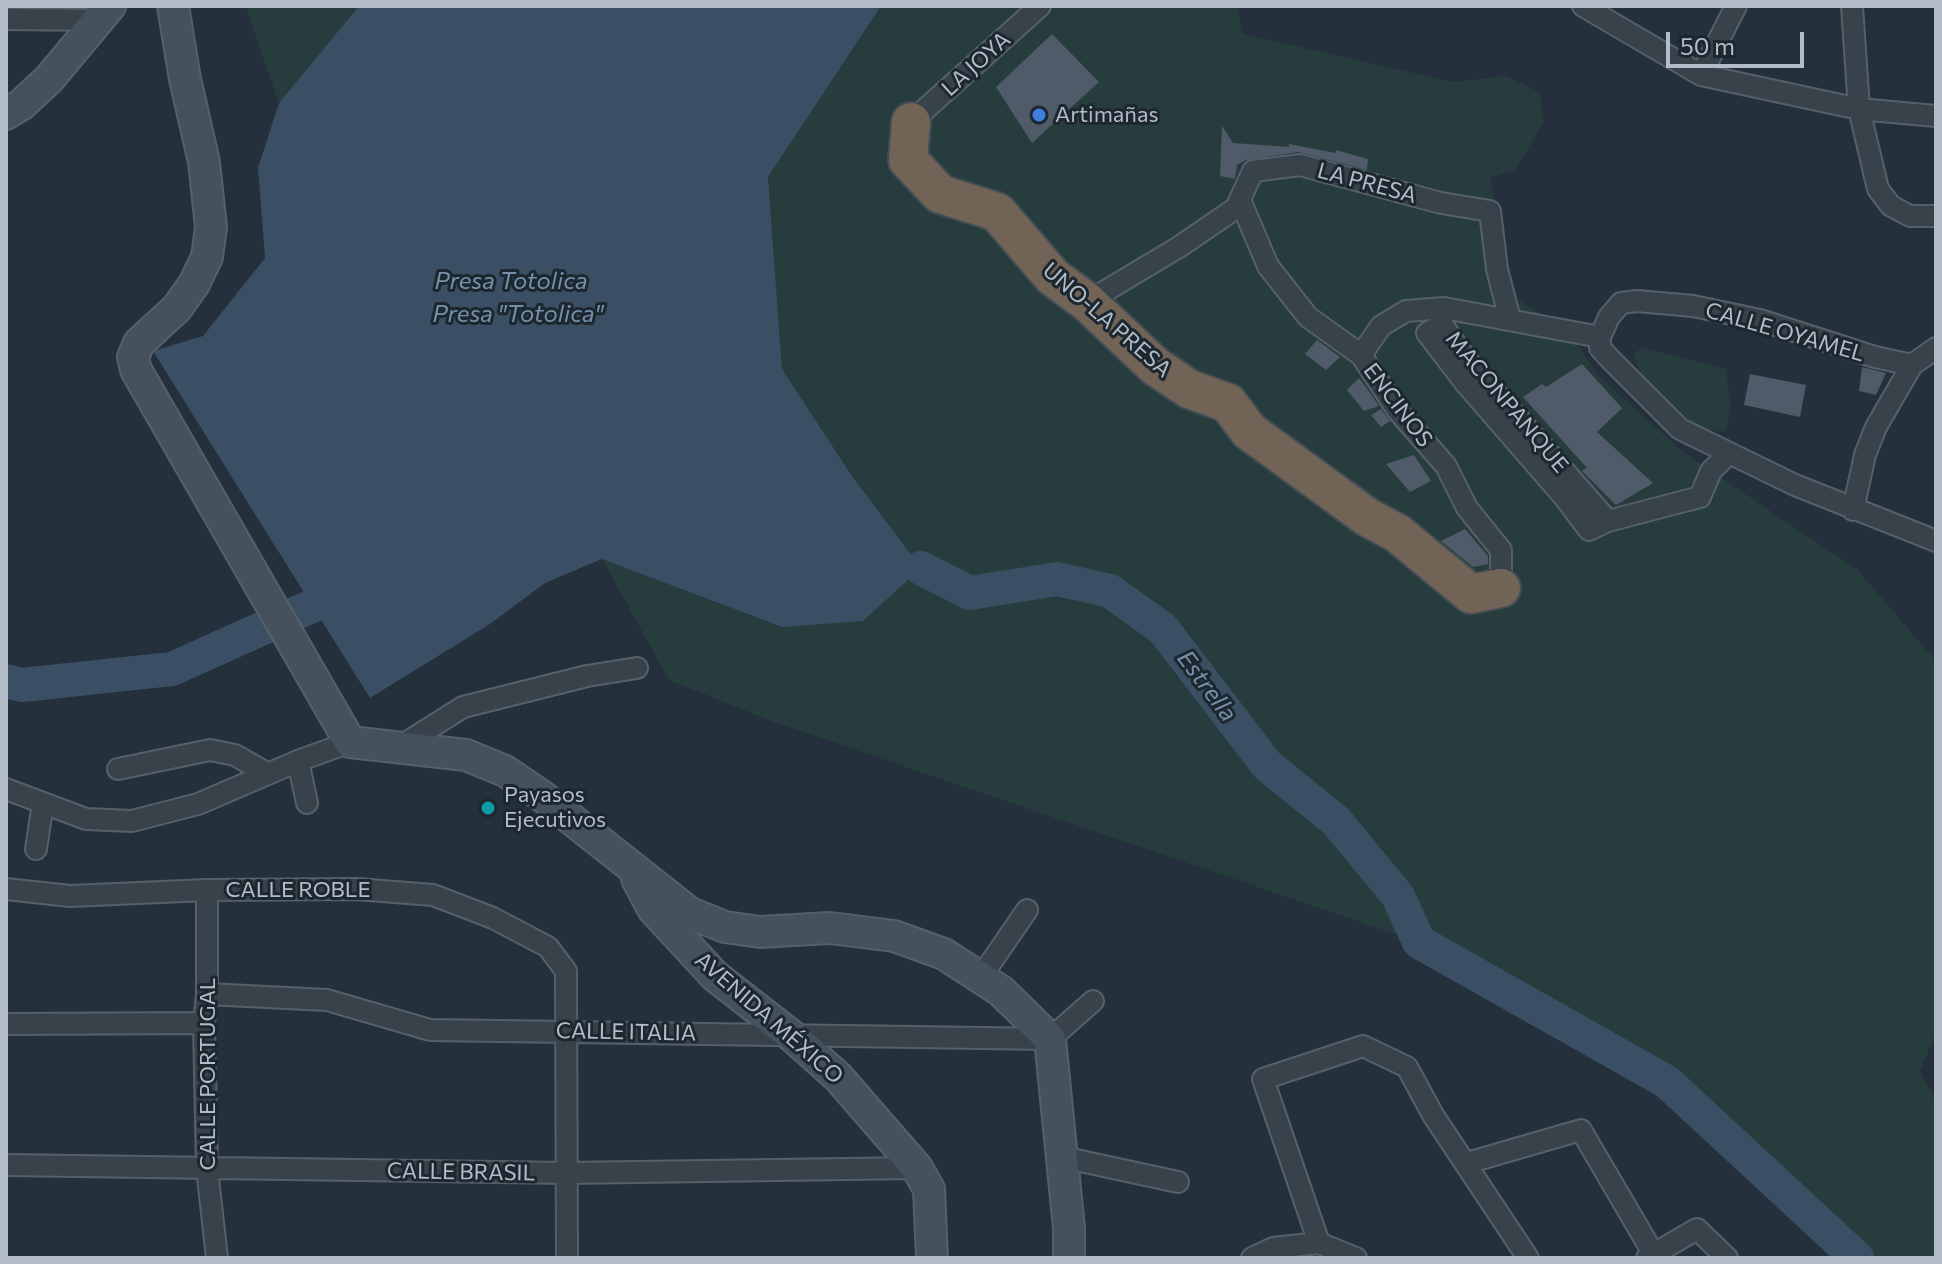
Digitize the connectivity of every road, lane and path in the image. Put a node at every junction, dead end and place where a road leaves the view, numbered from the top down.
1 (173, 6) edge
2 (1040, 6) edge
3 (1583, 6) edge
4 (1736, 6) edge
5 (1852, 6) edge
6 (104, 13) edge
7 (6, 19) edge
8 (1701, 75) junction
9 (1859, 109) junction
10 (6, 114) edge
11 (1936, 116) edge
12 (911, 122) joint
13 (1240, 200) junction
14 (1936, 216) edge
15 (1087, 302) junction
16 (1510, 320) junction
17 (1600, 337) junction
18 (1936, 348) edge
19 (1361, 355) junction
20 (1912, 365) junction
21 (1729, 453) junction
22 (1853, 510) junction
23 (1608, 521) junction
24 (1936, 541) edge
25 (1501, 588) joint
26 (637, 668) dead end
27 (350, 742) junction
28 (401, 746) junction
29 (298, 761) junction
30 (118, 769) dead end
31 (268, 774) junction
32 (6, 789) edge
33 (43, 803) junction
34 (307, 803) dead end
35 (36, 849) dead end
36 (630, 865) junction
37 (6, 889) edge
38 (207, 890) junction
39 (1027, 910) dead end
40 (981, 977) junction
41 (207, 994) junction
42 (1093, 1001) dead end
43 (204, 1023) junction
44 (6, 1024) edge
45 (567, 1031) junction
46 (792, 1036) junction
47 (1050, 1039) junction
48 (1062, 1157) junction
49 (1467, 1163) junction
50 (6, 1165) edge
51 (917, 1168) junction
52 (207, 1169) junction
53 (566, 1173) junction
54 (1178, 1182) dead end
55 (1319, 1243) junction
56 (1650, 1256) edge
57 (217, 1258) edge
58 (567, 1258) edge
59 (932, 1258) edge
60 (1069, 1258) edge
61 (1252, 1258) edge
62 (1356, 1258) edge
63 (1528, 1258) edge
64 (1727, 1258) edge

1 - 27 street
2 - 12 street, LA JOYA
3 - 8 street
4 - 8 street
5 - 9 street
6 - 7 street
6 - 10 street
8 - 9 street
9 - 11 street
9 - 14 street
12 - 15 highway, UNO-LA PRESA
13 - 15 street, LA PRESA
13 - 16 street, LA PRESA
13 - 19 street, ENCINOS
15 - 25 highway, UNO-LA PRESA
16 - 17 street
16 - 19 street
17 - 20 street, CALLE OYAMEL
17 - 21 street
18 - 20 street
19 - 25 street, ENCINOS
20 - 22 street
21 - 22 street
21 - 23 street
22 - 24 street
23 - 23 street, MACONPANQUE
26 - 28 street
27 - 28 street
27 - 29 street
28 - 36 street
29 - 31 street
29 - 34 street
30 - 31 street
31 - 33 street
32 - 33 street
33 - 35 street
36 - 40 street
36 - 46 street, AVENIDA MÉXICO
37 - 38 street, CALLE ROBLE
38 - 41 street, CALLE PORTUGAL
38 - 45 street, CALLE ROBLE
39 - 40 street
40 - 47 street
41 - 43 street, CALLE PORTUGAL
41 - 45 street, CALLE ITALIA
42 - 47 street
43 - 44 street
43 - 52 street, CALLE PORTUGAL
45 - 46 street, CALLE ITALIA
45 - 53 street
46 - 47 street, CALLE ITALIA
46 - 51 street, AVENIDA MÉXICO
47 - 48 street
48 - 54 street
48 - 60 street
49 - 55 street
49 - 56 street
49 - 63 street
50 - 52 street, CALLE BRASIL
51 - 53 street, CALLE BRASIL
51 - 59 street, AVENIDA MÉXICO
52 - 53 street, CALLE BRASIL
52 - 57 street, CALLE PORTUGAL
53 - 58 street
55 - 61 street
55 - 62 street
56 - 64 street

